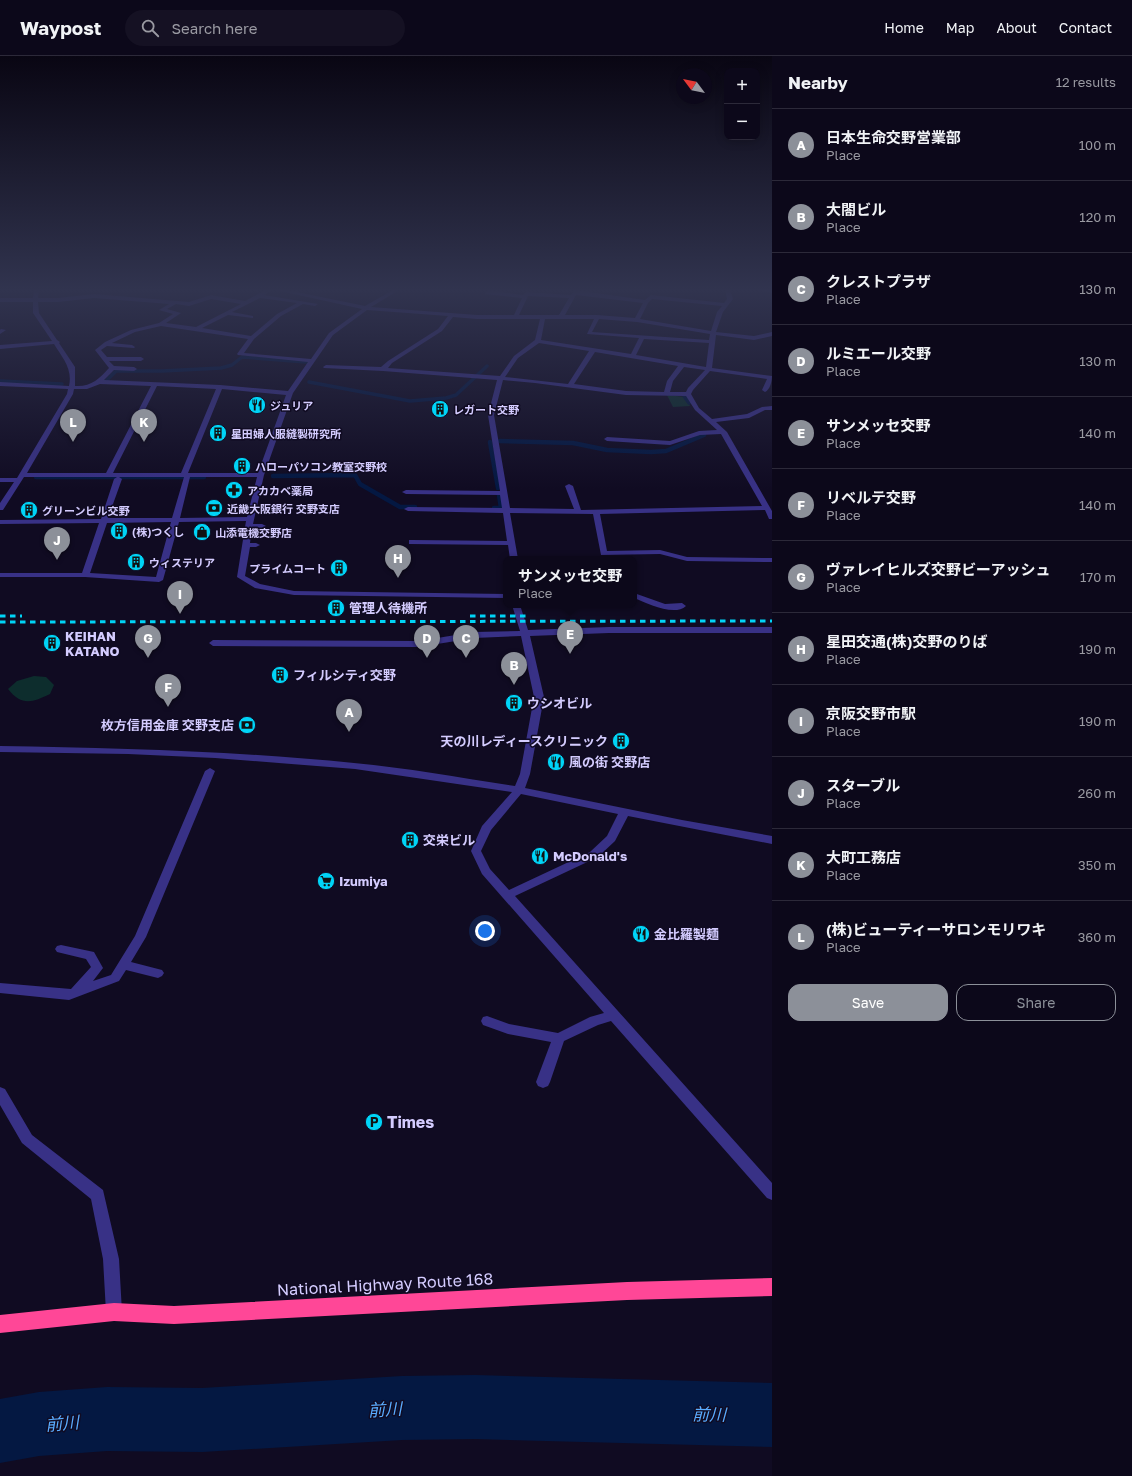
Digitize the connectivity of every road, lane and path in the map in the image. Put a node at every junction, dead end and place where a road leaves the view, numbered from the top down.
1 (66, 356) edge
2 (102, 356) edge
3 (268, 356) edge
4 (316, 356) edge
5 (399, 356) edge
6 (517, 356) edge
7 (589, 356) edge
8 (634, 356) edge
9 (710, 356) edge
10 (104, 359) junction
11 (141, 359) dead end
12 (313, 360) junction
13 (683, 364) junction
14 (326, 367) dead end
15 (112, 368) junction
16 (134, 369) dead end
17 (383, 369) junction
18 (709, 369) junction
19 (771, 378) edge
20 (500, 380) junction
21 (99, 382) junction
22 (0, 384) edge
23 (155, 384) junction
24 (570, 385) junction
25 (220, 387) junction
26 (72, 388) junction
27 (764, 390) dead end
28 (290, 393) junction
29 (667, 393) junction
30 (688, 394) junction
31 (772, 408) edge
32 (711, 421) junction
33 (724, 432) junction
34 (607, 439) dead end
35 (109, 474) junction
36 (261, 475) junction
37 (186, 477) junction
38 (20, 478) junction
39 (118, 478) dead end
40 (0, 480) edge
41 (569, 486) dead end
42 (406, 492) dead end
43 (504, 493) junction
44 (0, 508) edge
45 (767, 508) junction
46 (408, 509) dead end
47 (507, 510) junction
48 (578, 511) junction
49 (596, 512) junction
50 (772, 518) edge
51 (175, 520) junction
52 (103, 521) junction
53 (0, 522) edge
54 (250, 523) junction
55 (262, 526) dead end
56 (412, 542) dead end
57 (512, 543) junction
58 (246, 545) junction
59 (256, 546) dead end
60 (514, 556) edge
61 (605, 556) edge
62 (772, 560) edge
63 (0, 575) edge
64 (85, 575) junction
65 (503, 596) edge
66 (637, 596) edge
67 (682, 606) dead end
68 (517, 608) edge
69 (772, 630) edge
70 (525, 633) junction
71 (214, 644) dead end
72 (0, 749) edge
73 (210, 771) dead end
74 (519, 790) junction
75 (624, 812) junction
76 (772, 840) edge
77 (507, 895) junction
78 (60, 950) dead end
79 (123, 965) junction
80 (158, 973) dead end
81 (0, 988) edge
82 (69, 995) junction
83 (613, 1015) junction
84 (487, 1021) dead end
85 (559, 1038) junction
86 (543, 1082) dead end
87 (0, 1092) edge
88 (772, 1193) edge
89 (772, 1286) edge
90 (114, 1312) junction
91 (0, 1324) edge

1 - 26 street
2 - 10 street
3 - 12 street
4 - 12 street
5 - 17 street
6 - 20 street
7 - 24 street
8 - 13 street
9 - 18 street
10 - 11 street
10 - 15 street
12 - 28 street
13 - 18 street
13 - 29 street
14 - 17 street
15 - 16 street
15 - 21 street
17 - 20 street
18 - 19 street
18 - 30 street
19 - 27 street
20 - 24 street
20 - 43 street
21 - 23 street
21 - 26 street
22 - 26 street
23 - 25 street
23 - 35 street
24 - 29 street
25 - 28 street
25 - 37 street
26 - 38 street
28 - 36 street
29 - 30 street
30 - 32 street
31 - 32 street
32 - 33 street
33 - 34 street
33 - 45 street
35 - 37 street
35 - 38 street
36 - 37 street
36 - 54 street
37 - 51 street
38 - 40 street
38 - 44 street
39 - 52 street
41 - 48 street
42 - 43 street
43 - 47 street
45 - 49 street
45 - 50 street
46 - 47 street
47 - 48 street
47 - 57 street
48 - 49 street
49 - 61 street
51 - 52 street
51 - 54 street
51 - 64 street
52 - 53 street
52 - 64 street
54 - 55 street
54 - 58 street
56 - 57 street
57 - 60 street
58 - 59 street
58 - 65 street
61 - 62 street
63 - 64 street
66 - 67 street
68 - 70 street
69 - 70 street
70 - 71 street
70 - 74 street
72 - 74 street
73 - 79 street
74 - 75 street
74 - 77 street
75 - 76 street
75 - 77 street
77 - 83 street
78 - 82 street
79 - 80 street
79 - 82 street
81 - 82 street
83 - 85 street
83 - 88 street
84 - 85 street
85 - 86 street
87 - 90 street
89 - 90 highway, National Highway Route 168
90 - 91 highway, National Highway Route 168

